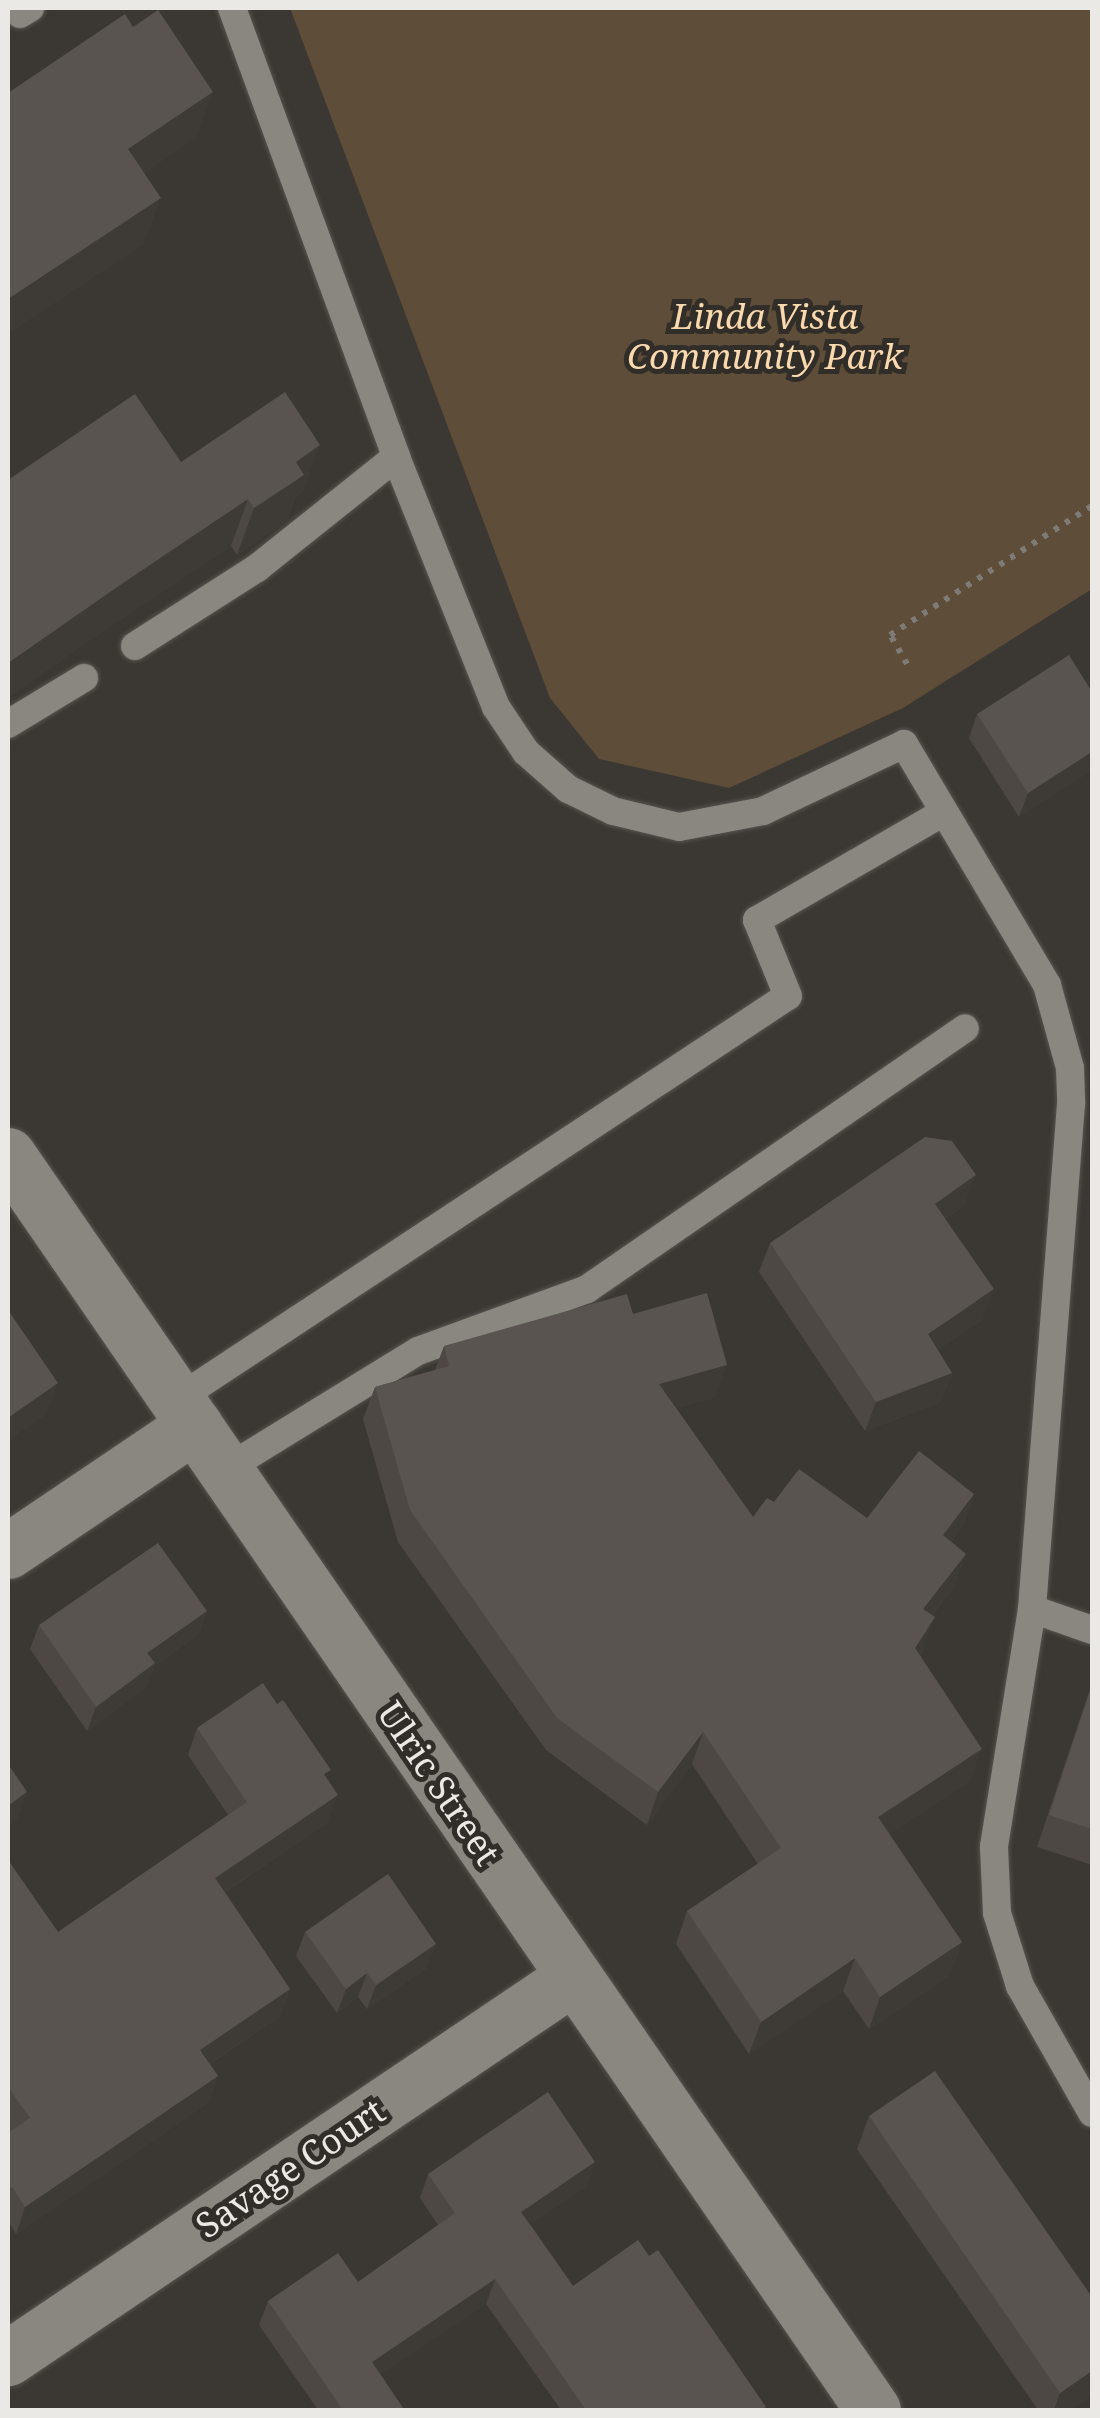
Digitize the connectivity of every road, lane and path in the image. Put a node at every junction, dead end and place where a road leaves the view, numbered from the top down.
1 (232, 8) edge
2 (396, 457) junction
3 (1092, 506) edge
4 (134, 646) dead end
5 (908, 664) dead end
6 (84, 678) dead end
7 (8, 724) edge
8 (942, 813) junction
9 (965, 1028) dead end
10 (8, 1155) edge
11 (185, 1412) junction
12 (226, 1469) junction
13 (8, 1551) edge
14 (1032, 1609) junction
15 (1092, 1630) edge
16 (572, 1978) junction
17 (1092, 2113) edge
18 (8, 2358) edge
19 (872, 2410) edge

1 - 2 lane
2 - 4 lane
2 - 8 lane
3 - 5 path
6 - 7 lane
8 - 11 lane
8 - 14 lane
9 - 12 lane
10 - 11 main road, Ulric Street
11 - 12 main road, Ulric Street
11 - 13 main road
12 - 16 main road, Ulric Street
14 - 15 lane
14 - 17 lane
16 - 18 main road, Savage Court
16 - 19 main road, Ulric Street

